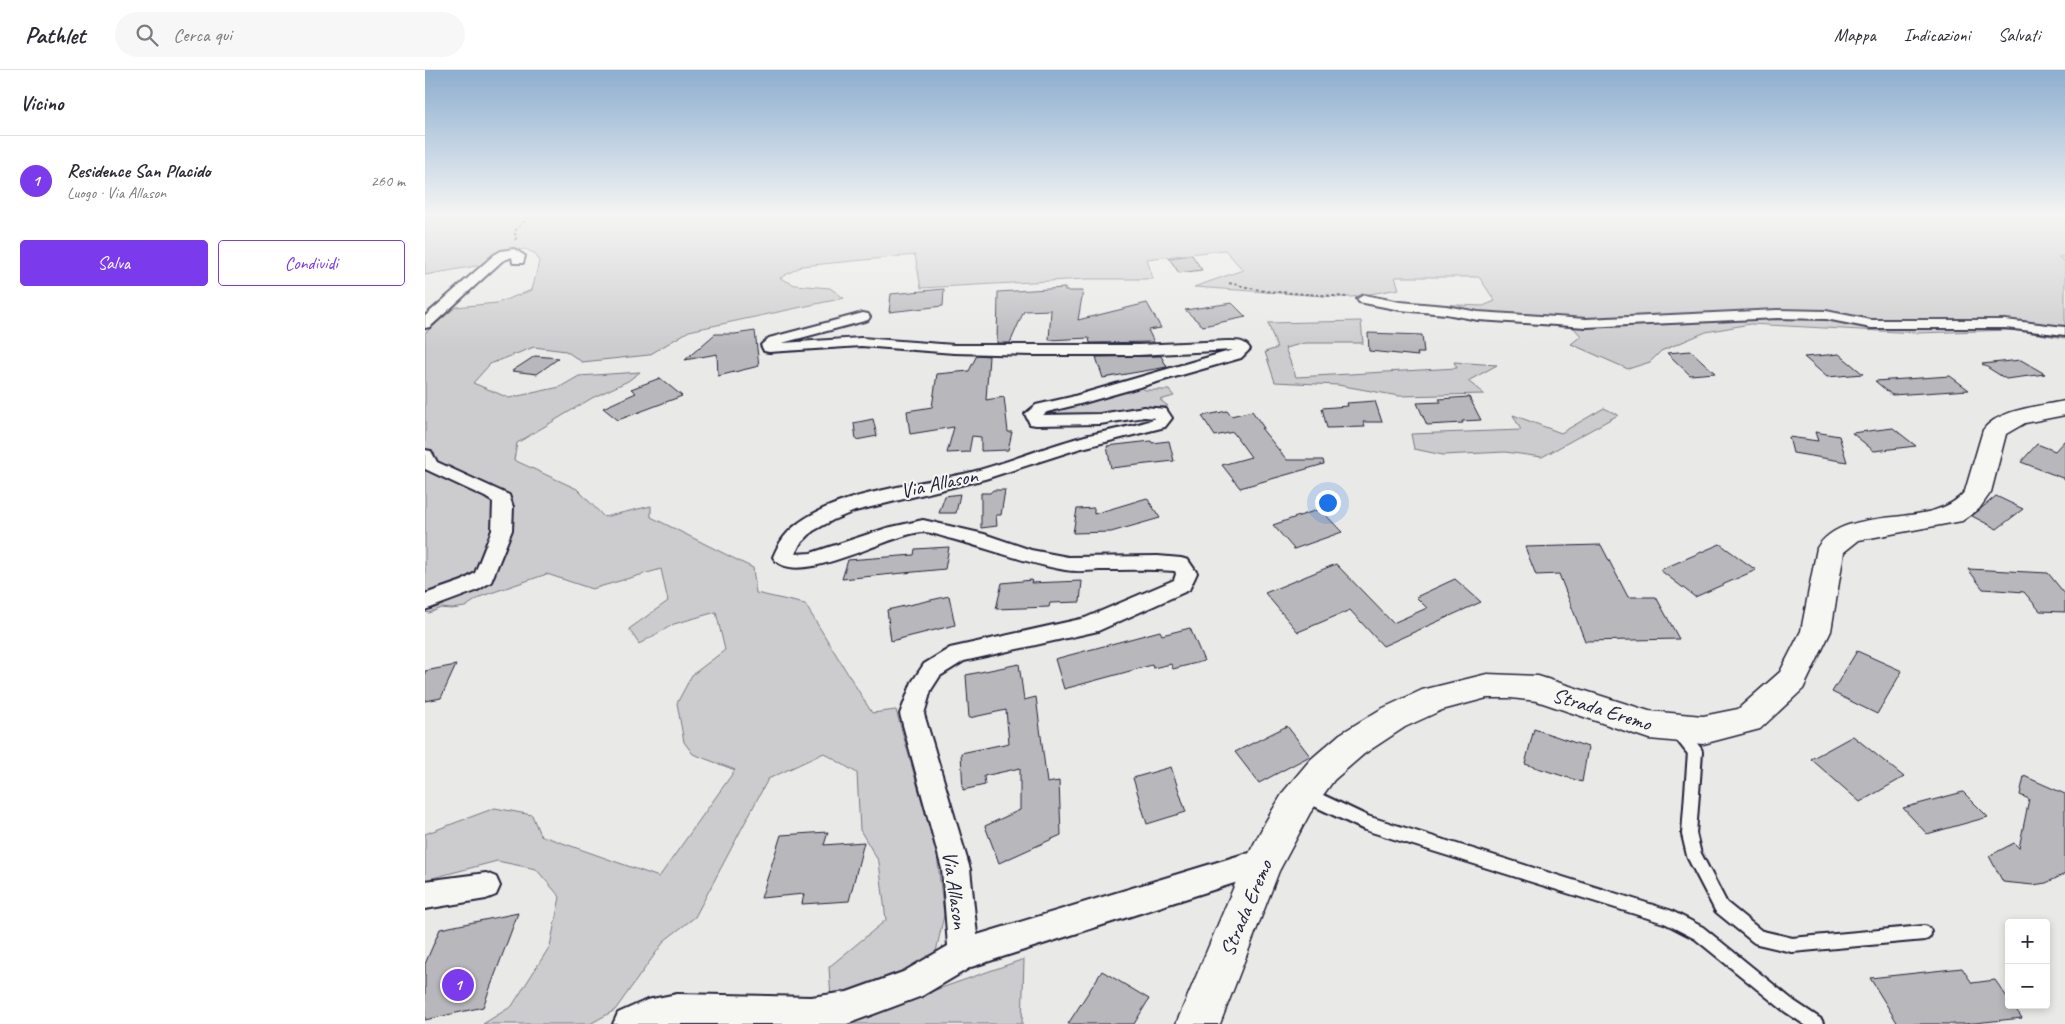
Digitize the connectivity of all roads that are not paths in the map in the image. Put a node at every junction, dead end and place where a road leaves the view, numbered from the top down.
1 (497, 259) edge
2 (1364, 299) road end
3 (863, 317) dead end
4 (425, 324) edge
5 (2065, 330) edge
6 (2065, 408) edge
7 (425, 454) edge
8 (425, 602) edge
9 (1675, 728) junction
10 (1304, 794) junction
11 (1263, 865) junction
12 (486, 886) dead end
13 (425, 895) edge
14 (1924, 933) dead end
15 (964, 954) junction
16 (803, 1019) edge
17 (629, 1024) edge
18 (1198, 1024) edge
19 (1816, 1024) edge

1 - 4 street
2 - 5 street
3 - 15 street, Via Allason
6 - 9 main road, Strada Eremo
7 - 8 street
9 - 10 main road, Strada Eremo
9 - 14 lane
10 - 11 main road, Strada Eremo
10 - 19 lane
11 - 15 street, Via Allason
11 - 18 main road, Strada Eremo
12 - 13 street
15 - 16 street, Via Allason
16 - 17 street, Via Allason

